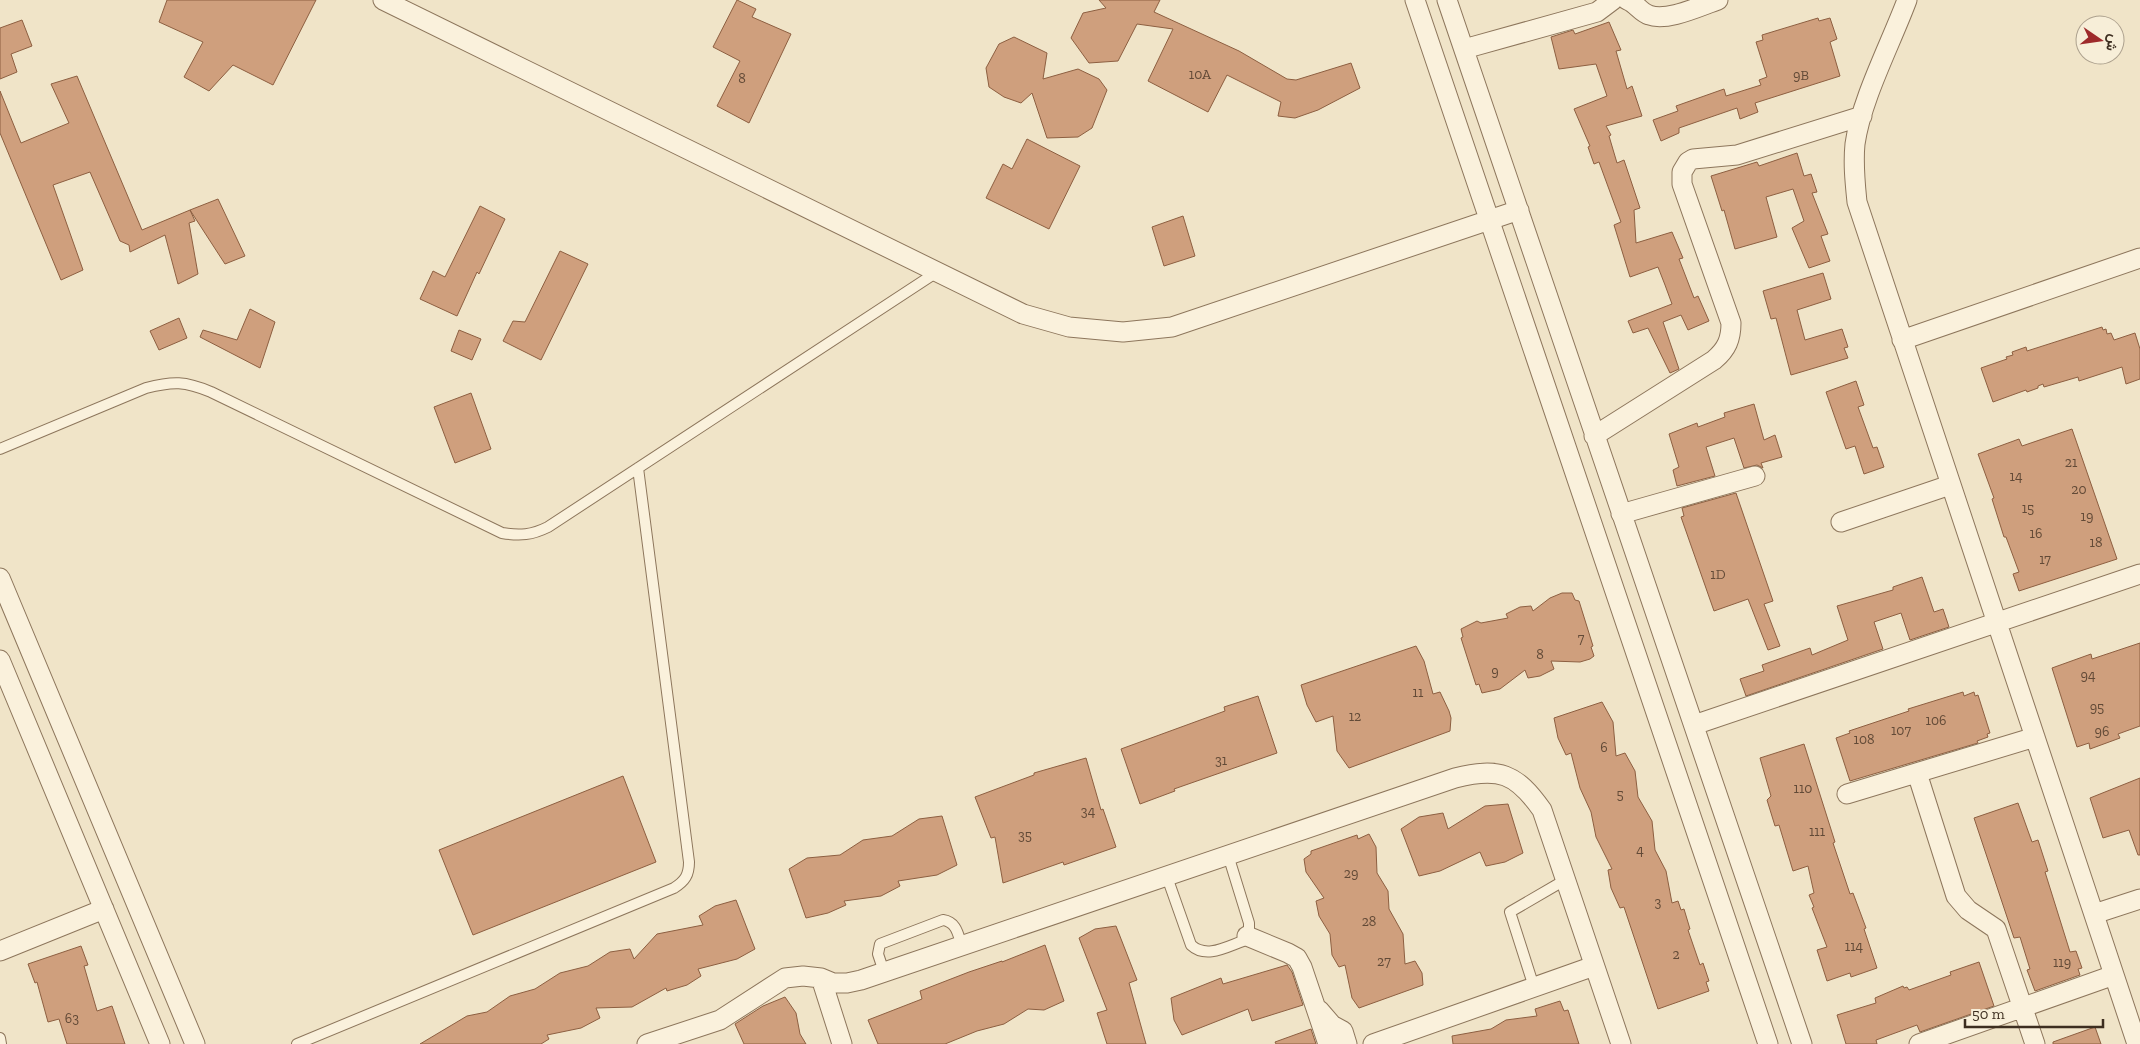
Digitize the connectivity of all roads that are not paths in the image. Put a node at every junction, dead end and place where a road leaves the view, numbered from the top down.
1 (383, 0) edge
2 (1415, 0) edge
3 (1448, 0) edge
4 (1613, 0) edge
5 (1627, 0) edge
6 (1718, 0) edge
7 (1907, 0) edge
8 (1464, 49) junction
9 (1862, 116) junction
10 (1519, 210) junction
11 (1489, 220) junction
12 (2140, 258) edge
13 (938, 272) junction
14 (1902, 340) junction
15 (1594, 436) junction
16 (0, 449) edge
17 (638, 468) junction
18 (1755, 476) dead end
19 (1950, 485) junction
20 (1621, 514) junction
21 (1841, 522) dead end
22 (2140, 574) edge
23 (0, 578) edge
24 (1996, 622) junction
25 (0, 660) edge
26 (1694, 725) junction
27 (2035, 737) junction
28 (1917, 773) junction
29 (1847, 794) dead end
30 (1228, 856) junction
31 (1167, 877) junction
32 (1565, 880) junction
33 (2140, 899) edge
34 (104, 909) junction
35 (2094, 914) junction
36 (1247, 936) junction
37 (962, 946) junction
38 (0, 951) edge
39 (1594, 966) junction
40 (884, 972) junction
41 (2114, 975) junction
42 (821, 978) junction
43 (1534, 987) junction
44 (1314, 1005) junction
45 (2023, 1007) junction
46 (0, 1038) edge
47 (1, 1044) edge
48 (160, 1044) edge
49 (195, 1044) edge
50 (297, 1044) edge
51 (648, 1044) edge
52 (842, 1044) edge
53 (1328, 1044) edge
54 (1347, 1044) edge
55 (1373, 1044) edge
56 (1621, 1044) edge
57 (1768, 1044) edge
58 (1802, 1044) edge
59 (1919, 1044) edge
60 (2035, 1044) edge
61 (2137, 1044) edge

1 - 13 street
2 - 11 street
3 - 8 street
4 - 8 street
5 - 6 street
7 - 9 street
8 - 10 street
9 - 14 street
9 - 15 street
10 - 11 street
10 - 15 street
11 - 13 street
11 - 57 street
12 - 14 street
13 - 17 lane
14 - 19 street
15 - 20 street
16 - 17 lane
17 - 50 lane
18 - 20 street
19 - 21 street
19 - 24 street
20 - 26 street
22 - 24 street
23 - 49 street
24 - 26 street
24 - 27 street
25 - 34 street
26 - 58 street
27 - 28 street
27 - 35 street
28 - 29 street
28 - 45 street
30 - 31 street
30 - 32 street
30 - 36 lane
31 - 36 lane
31 - 37 street
32 - 39 street
32 - 43 lane
33 - 35 street
34 - 38 street
34 - 48 street
35 - 41 street
36 - 44 street
37 - 40 street
37 - 40 lane
39 - 43 street
39 - 56 street
40 - 42 street
41 - 45 street
41 - 61 street
42 - 51 street
42 - 52 street
43 - 55 street
44 - 53 street
44 - 54 street
45 - 59 street
45 - 60 street
46 - 47 lane

